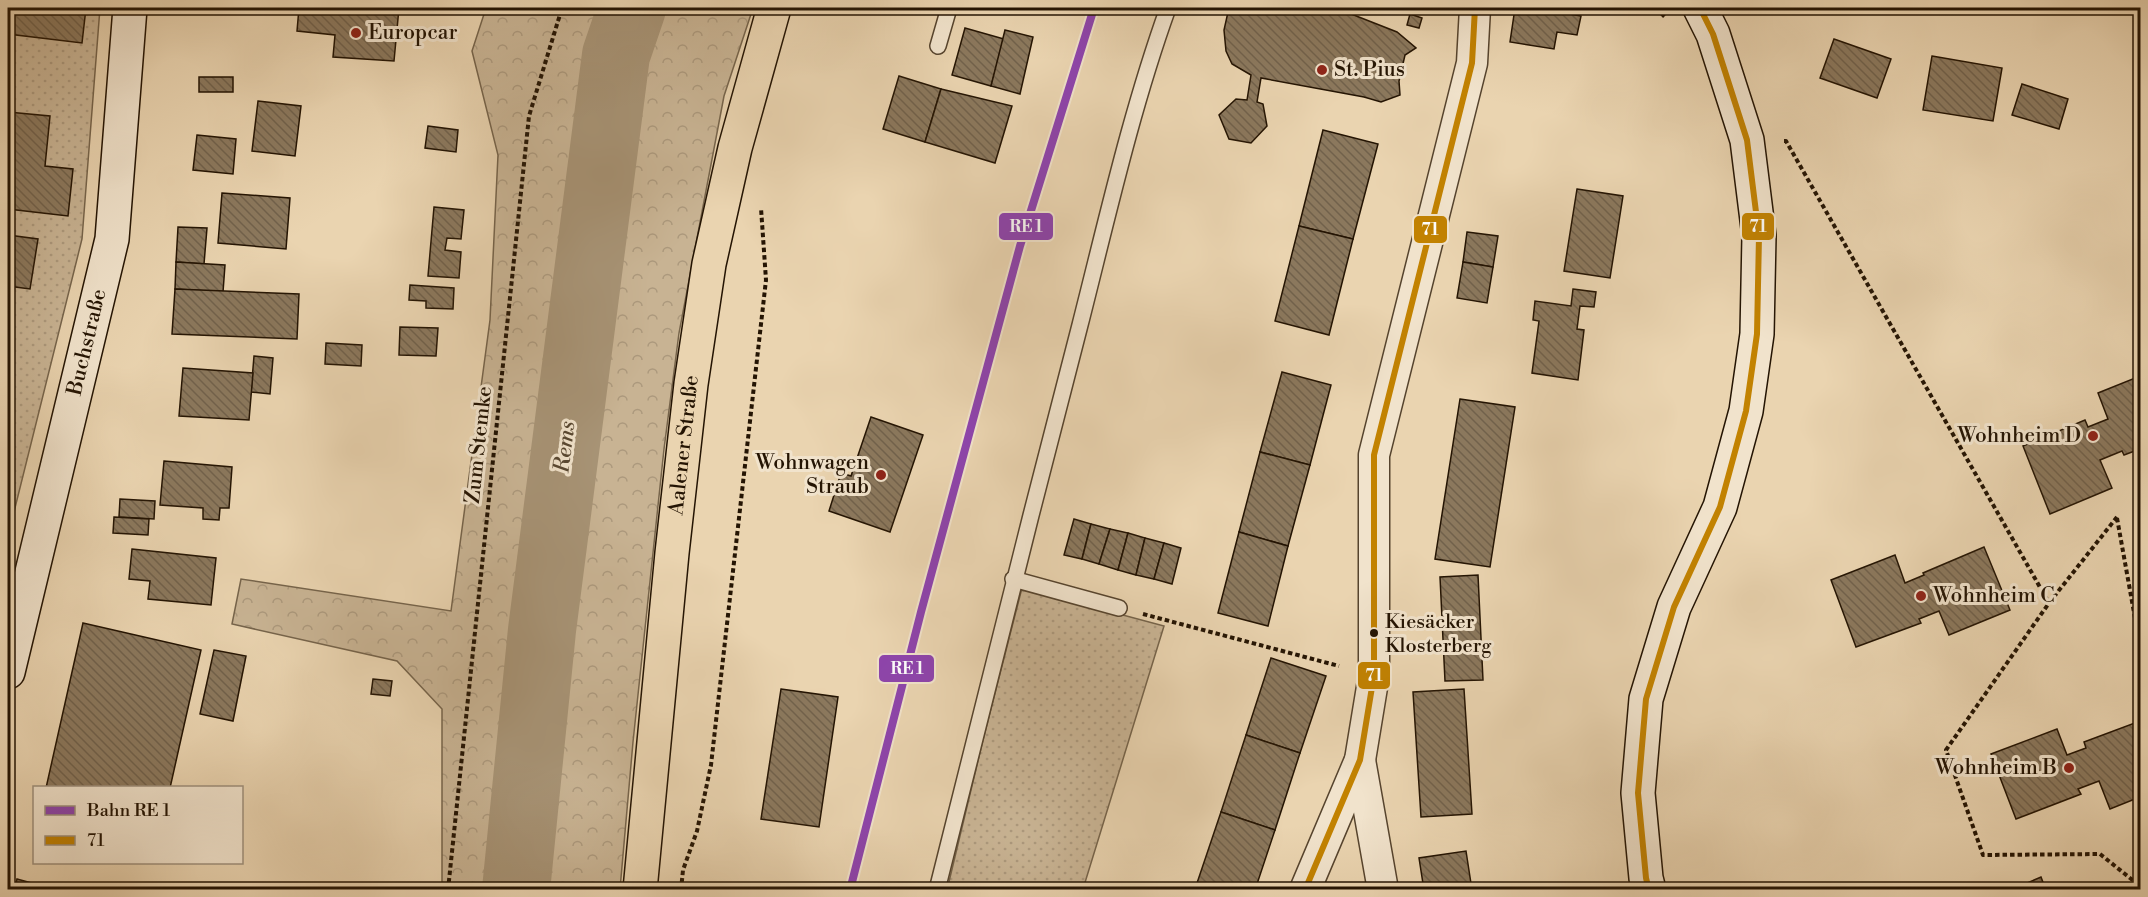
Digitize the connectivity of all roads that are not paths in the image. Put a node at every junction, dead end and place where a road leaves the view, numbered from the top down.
1 (130, 8) edge
2 (774, 8) edge
3 (949, 8) edge
4 (1168, 8) edge
5 (1475, 8) edge
6 (1700, 8) edge
7 (938, 46) dead end
8 (1013, 579) junction
9 (17, 594) edge
10 (1119, 608) road end
11 (8, 672) edge
12 (1360, 760) junction
13 (640, 890) edge
14 (937, 890) edge
15 (1305, 890) edge
16 (1383, 890) edge
17 (1649, 890) edge

1 - 9 main road, Buchstraße
2 - 13 main road, Aalener Straße
3 - 7 lane
4 - 8 lane
5 - 12 street
6 - 17 main road
8 - 10 lane
8 - 14 lane
9 - 11 main road, Buchstraße
12 - 15 street
12 - 16 street

